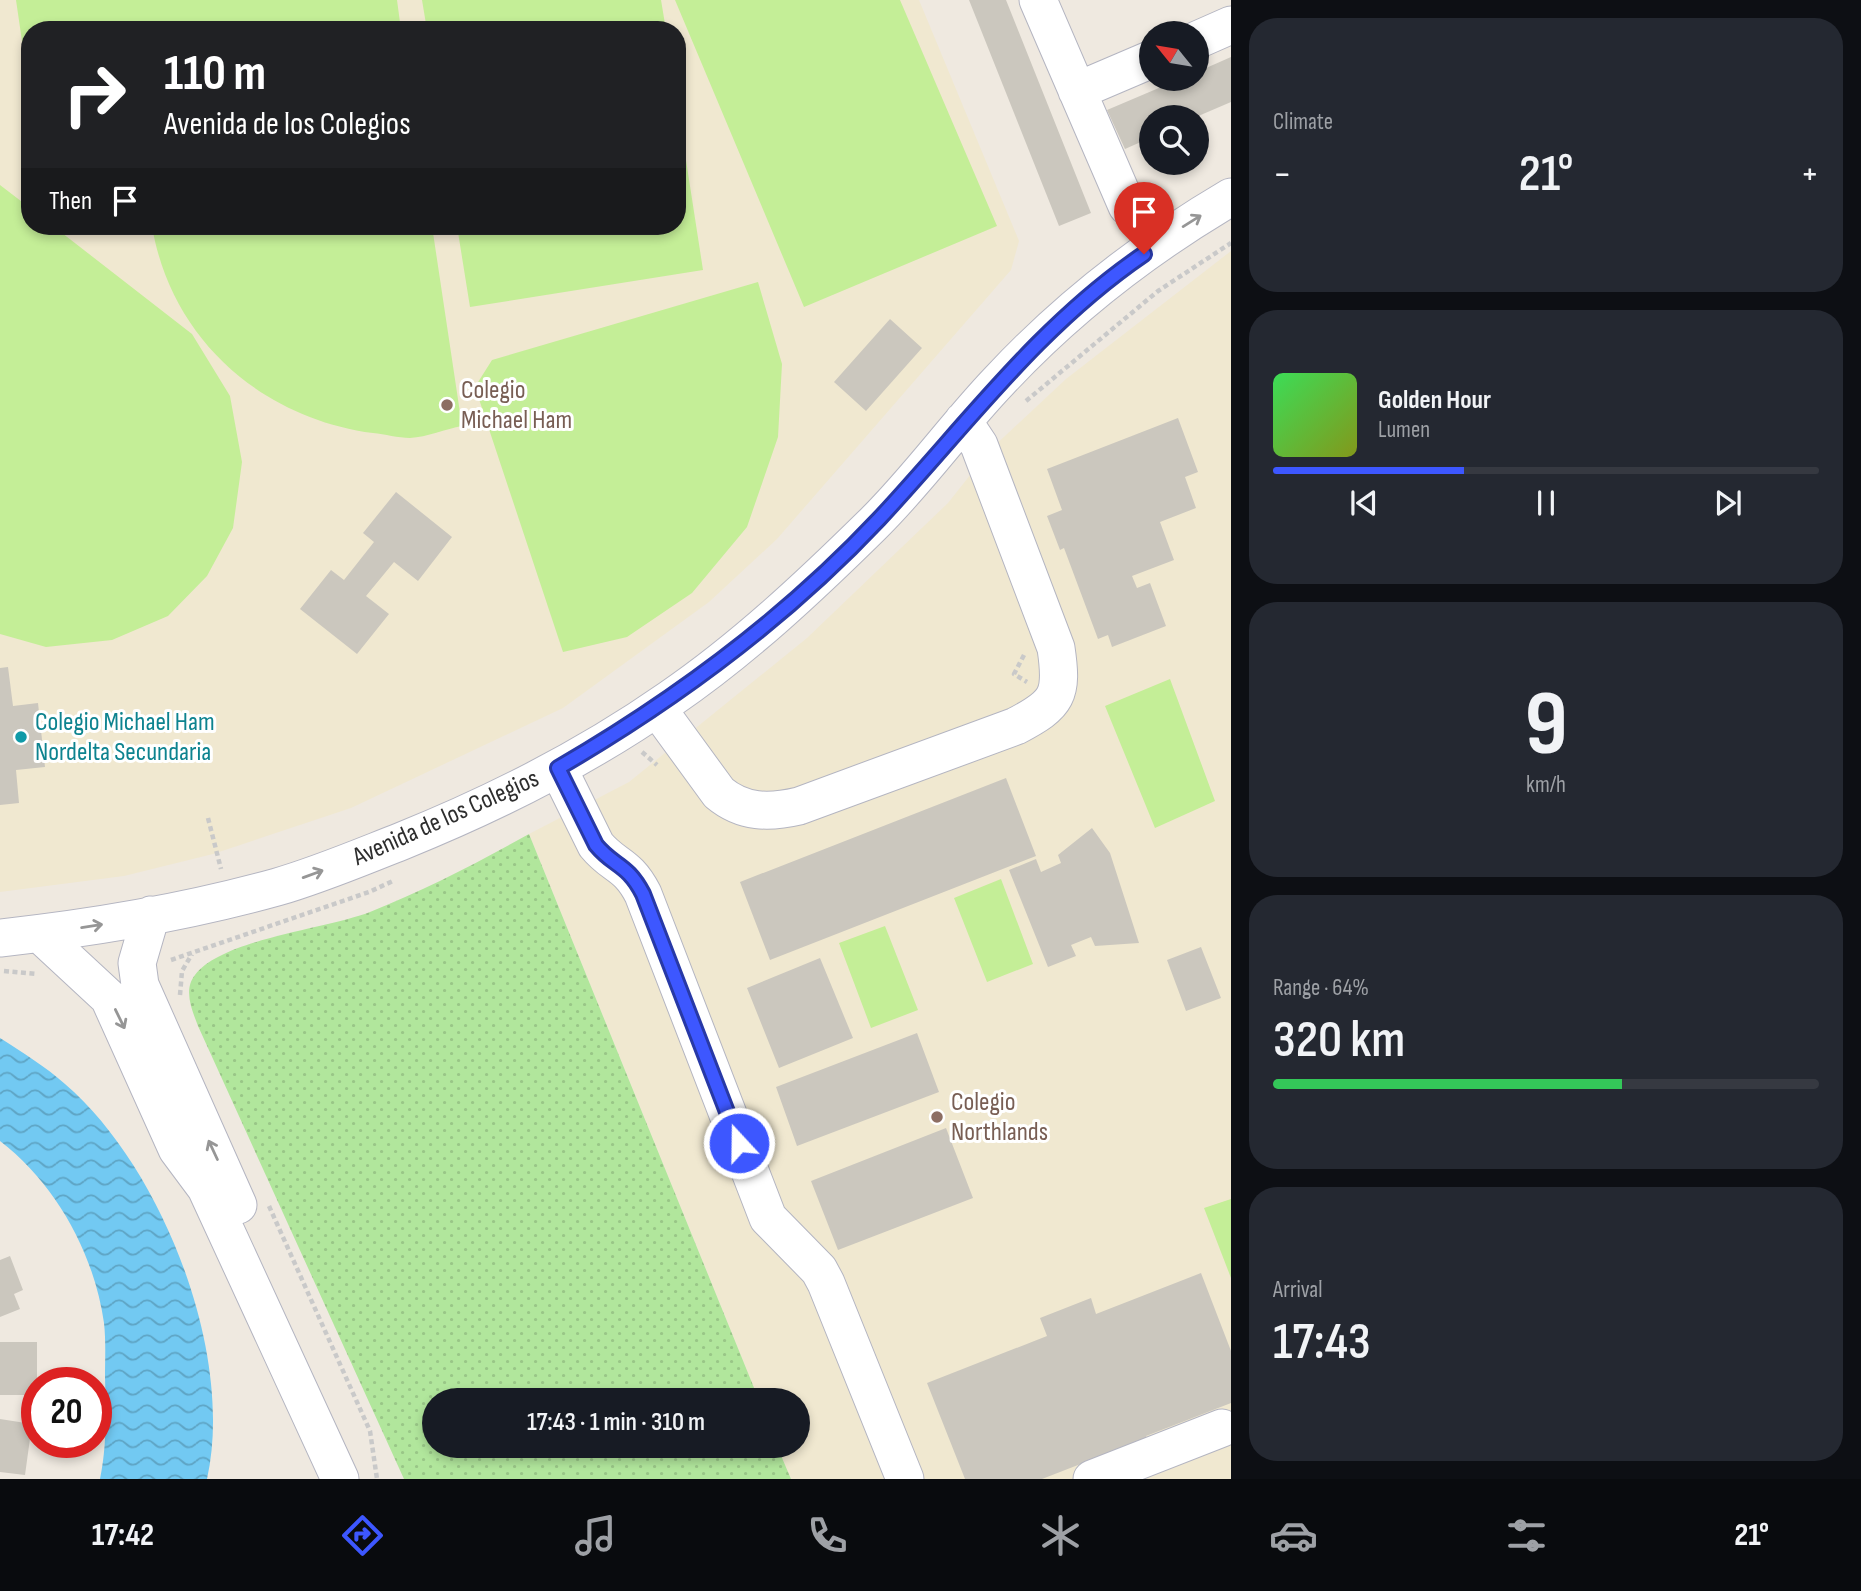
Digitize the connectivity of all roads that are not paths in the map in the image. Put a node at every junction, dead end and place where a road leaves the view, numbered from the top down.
1 (1038, 0) edge
2 (1231, 25) edge
3 (1209, 35) edge
4 (1139, 65) edge
5 (1077, 92) junction
6 (1231, 197) edge
7 (1127, 206) dead end
8 (963, 421) junction
9 (657, 708) junction
10 (558, 768) junction
11 (151, 915) junction
12 (40, 934) junction
13 (0, 938) edge
14 (1222, 1428) dead end
15 (340, 1479) edge
16 (365, 1479) edge
17 (905, 1479) edge
18 (1093, 1479) edge

1 - 5 street
2 - 3 street
4 - 5 street
5 - 7 street
8 -> 6 street, Avenida de los Colegios
8 - 9 street, Avenida de los Colegios
8 - 9 street
9 - 10 street, Avenida de los Colegios
11 -> 10 street, Avenida de los Colegios
10 - 17 street
12 -> 11 street, Avenida de los Colegios
16 -> 11 street
12 - 13 street, Avenida de los Colegios
12 -> 15 street
14 - 18 street

